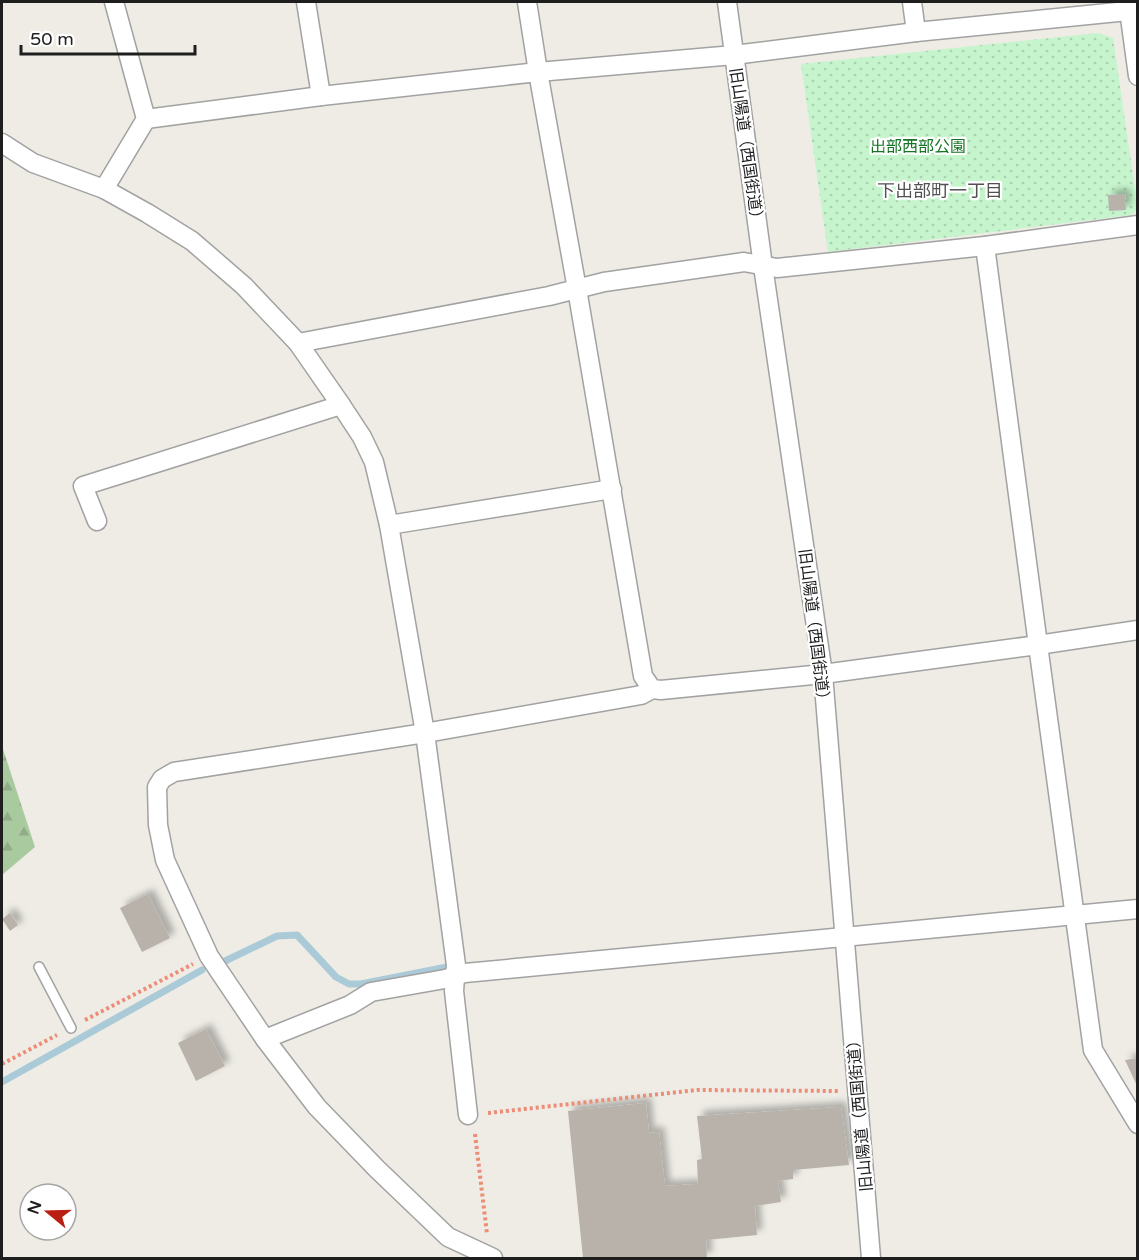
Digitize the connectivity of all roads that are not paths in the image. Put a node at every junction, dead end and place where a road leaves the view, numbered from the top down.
1 (114, 2) edge
2 (306, 2) edge
3 (527, 2) edge
4 (727, 2) edge
5 (912, 2) edge
6 (1133, 10) edge
7 (916, 32) junction
8 (734, 55) junction
9 (538, 72) junction
10 (1137, 76) edge
11 (321, 96) junction
12 (146, 119) junction
13 (2, 143) edge
14 (104, 189) junction
15 (1137, 225) edge
16 (985, 246) junction
17 (763, 266) junction
18 (577, 289) junction
19 (298, 343) junction
20 (341, 405) junction
21 (612, 489) junction
22 (97, 521) dead end
23 (389, 525) junction
24 (1137, 630) edge
25 (1038, 645) junction
26 (823, 674) junction
27 (652, 689) junction
28 (425, 733) junction
29 (1137, 909) edge
30 (1074, 916) junction
31 (844, 938) junction
32 (39, 967) dead end
33 (455, 976) junction
34 (71, 1028) road end
35 (265, 1039) junction
36 (468, 1115) road end
37 (1137, 1124) edge
38 (491, 1257) edge
39 (871, 1258) edge

1 - 12 street
2 - 11 street
3 - 9 street
4 - 8 street, 旧山陽道（西国街道）
5 - 7 street
6 - 7 street
6 - 10 street
7 - 8 street
8 - 9 street
8 - 17 street, 旧山陽道（西国街道）
9 - 11 street
9 - 18 street
11 - 12 street
12 - 14 street
13 - 14 street
14 - 19 street
15 - 16 street
16 - 17 street
16 - 25 street
17 - 18 street
17 - 26 street, 旧山陽道（西国街道）
18 - 19 street
18 - 21 street
19 - 20 street
20 - 22 street
20 - 23 street
21 - 23 street
21 - 27 street
23 - 28 street
24 - 25 street
25 - 26 street
25 - 30 street
26 - 27 street
26 - 31 street, 旧山陽道（西国街道）
27 - 28 street
28 - 33 street
28 - 35 street
29 - 30 street
30 - 31 street
30 - 37 street
31 - 33 street
31 - 39 street, 旧山陽道（西国街道）
32 - 34 lane
33 - 35 street
33 - 36 street
35 - 38 street

